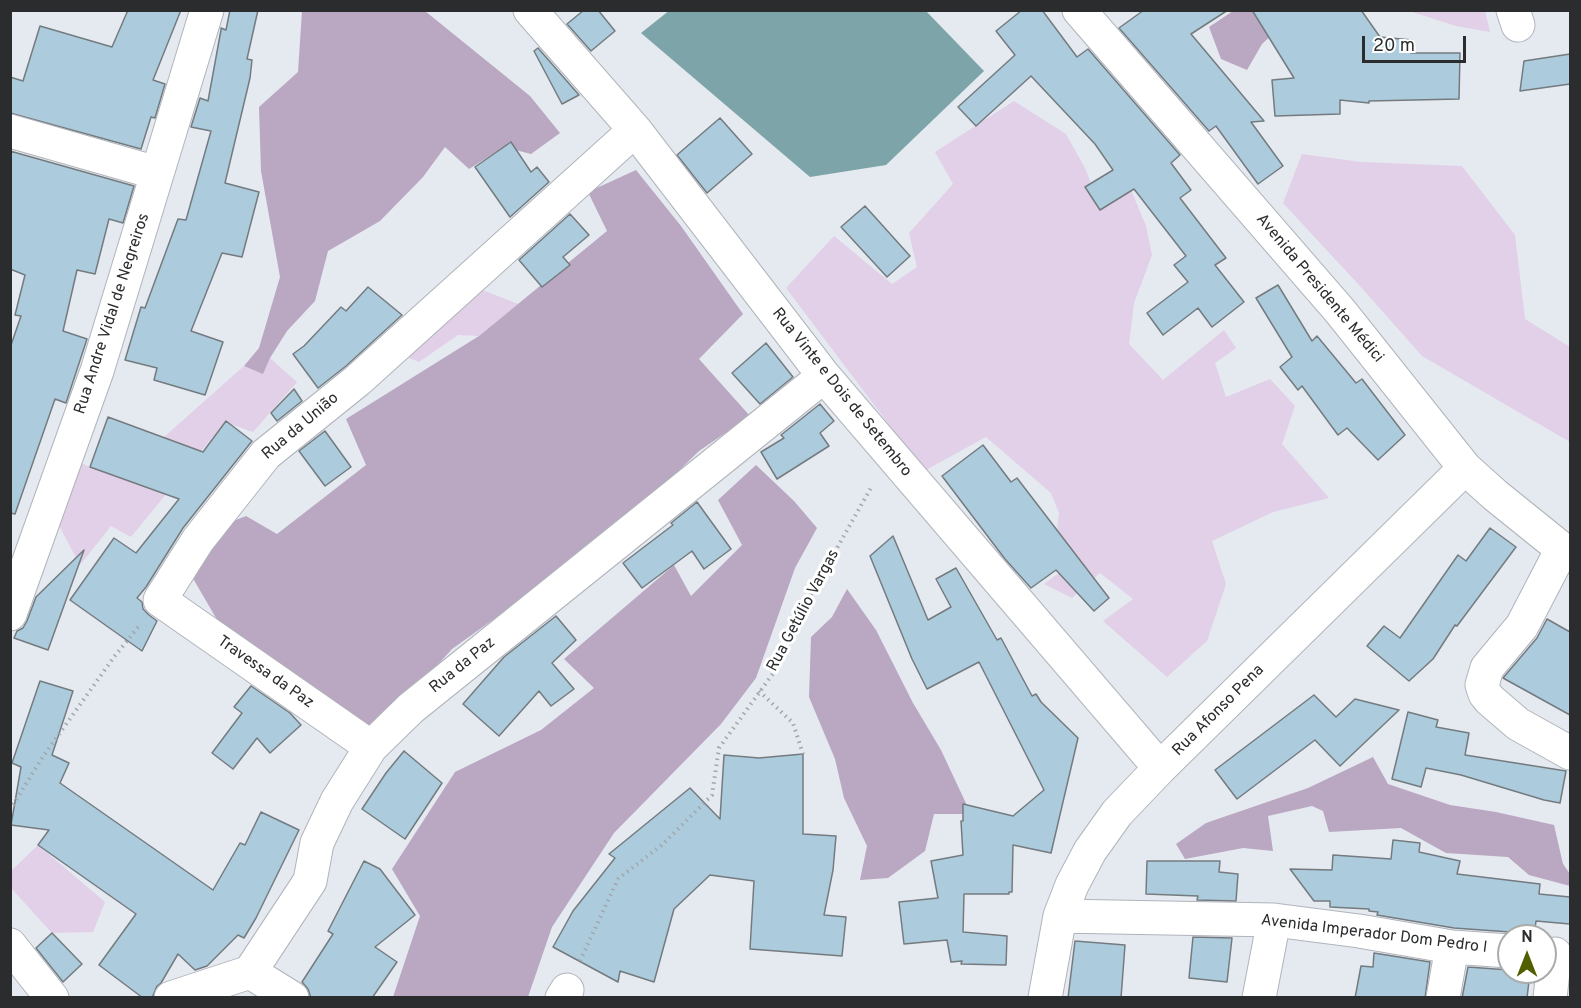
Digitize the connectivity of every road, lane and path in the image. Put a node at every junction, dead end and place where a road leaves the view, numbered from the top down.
1 (207, 10) edge
2 (530, 10) edge
3 (1079, 10) edge
4 (635, 130) junction
5 (10, 131) edge
6 (157, 173) junction
7 (824, 376) junction
8 (890, 453) junction
9 (1465, 468) junction
10 (1566, 551) edge
11 (160, 600) junction
12 (10, 614) edge
13 (759, 691) junction
14 (371, 747) junction
15 (1570, 753) edge
16 (803, 754) dead end
17 (1160, 768) junction
18 (10, 810) edge
19 (1060, 916) junction
20 (1274, 920) junction
21 (10, 945) edge
22 (1452, 947) junction
23 (1497, 950) edge
24 (250, 972) junction
25 (565, 994) edge
26 (52, 998) edge
27 (171, 998) edge
28 (292, 998) edge
29 (1045, 998) edge
30 (1259, 998) edge
31 (1443, 998) edge

1 - 6 street, Rua Andre Vidal de Negreiros
2 - 4 street, Rua Vinte e Dois de Setembro
3 - 9 street, Avenida Presidente Médici
4 - 7 street, Rua Vinte e Dois de Setembro
4 - 11 street, Rua da União
5 - 6 street
6 - 12 street, Rua Andre Vidal de Negreiros
7 - 8 street, Rua Vinte e Dois de Setembro
7 - 14 street, Rua da Paz
8 - 13 path, Rua Getúlio Vargas
8 - 17 street, Rua Vinte e Dois de Setembro
9 - 10 street, Avenida Presidente Médici
9 - 17 street, Rua Afonso Pena
10 - 15 street
11 - 14 street, Travessa da Paz
11 - 18 path
13 - 16 path
13 - 25 path, Rua Getúlio Vargas
14 - 24 street, Rua da Paz
17 - 19 street, Rua Afonso Pena
19 - 20 street, Avenida Imperador Dom Pedro I
19 - 29 street, Rua Afonso Pena
20 - 22 street, Avenida Imperador Dom Pedro I
20 - 30 street
21 - 26 street
22 - 23 street, Avenida Imperador Dom Pedro I
22 - 31 street
24 - 27 street
24 - 28 street

